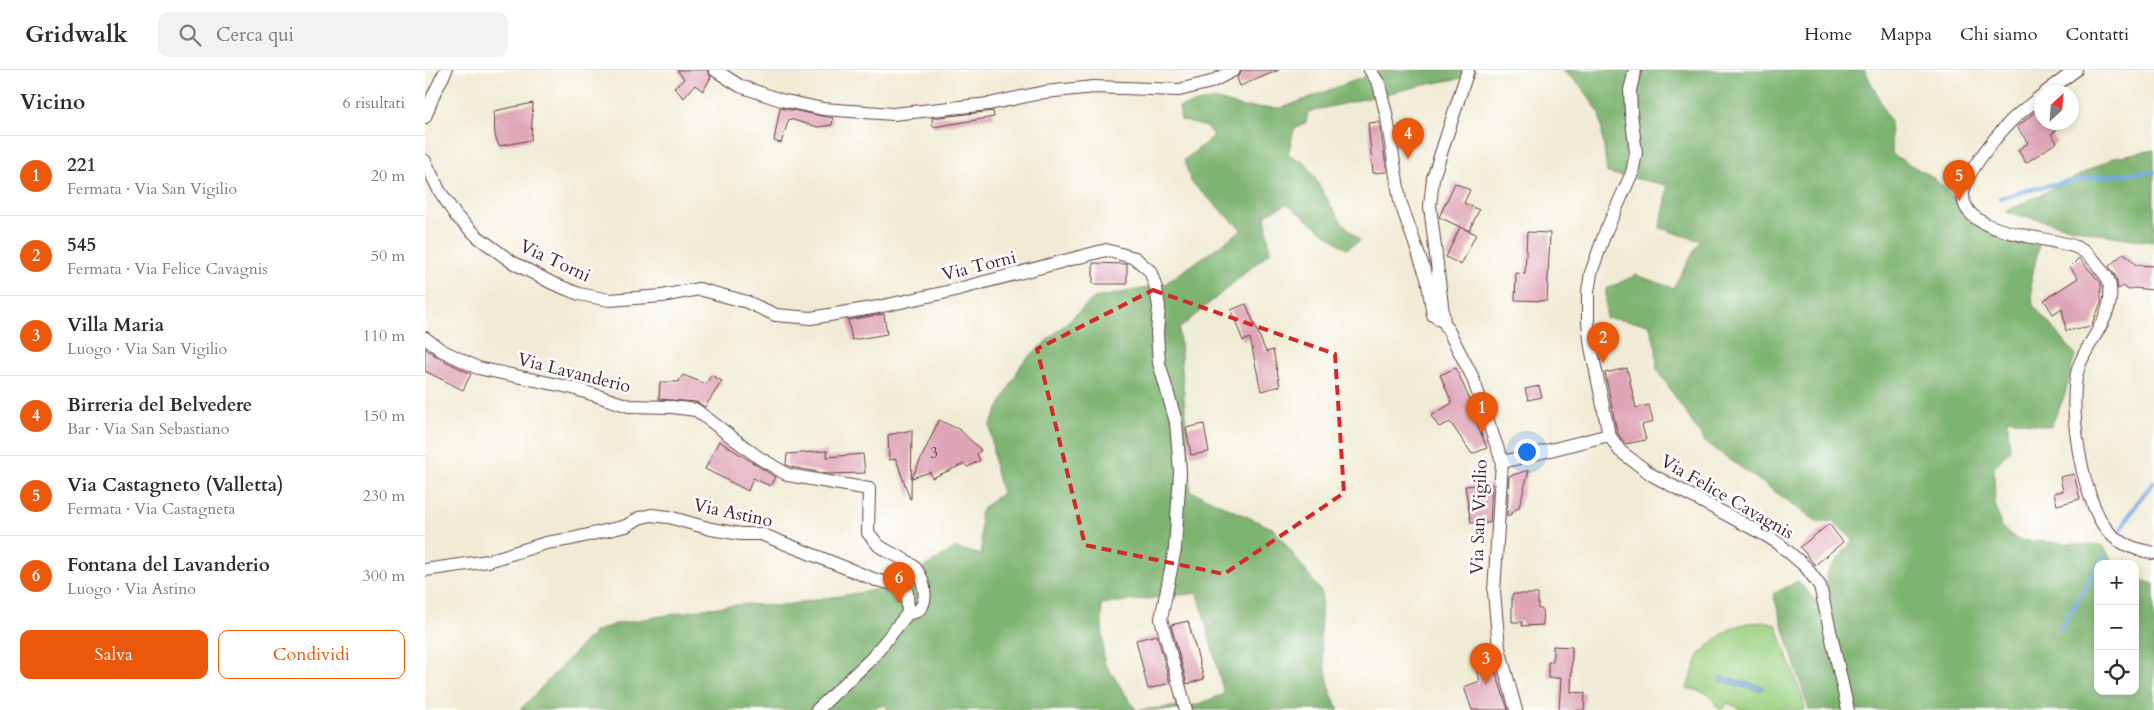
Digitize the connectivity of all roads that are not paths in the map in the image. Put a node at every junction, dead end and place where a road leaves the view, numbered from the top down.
1 (446, 70) edge
2 (715, 70) edge
3 (1234, 70) edge
4 (1370, 70) edge
5 (1468, 70) edge
6 (1635, 70) edge
7 (2076, 70) edge
8 (2056, 85) edge
9 (2034, 102) edge
10 (425, 117) edge
11 (425, 160) edge
12 (1444, 322) junction
13 (425, 338) edge
14 (1609, 434) junction
15 (1502, 461) junction
16 (2154, 553) edge
17 (425, 570) edge
18 (908, 614) junction
19 (817, 710) edge
20 (1185, 710) edge
21 (1516, 710) edge
22 (1848, 710) edge

1 - 10 street
2 - 3 street
4 - 12 street
5 - 12 street, Via San Vigilio
6 - 14 street, Via Felice Cavagnis
7 - 8 street
9 - 16 street
11 - 20 street, Via Torni
12 - 15 street, Via San Vigilio
13 - 18 street, Via Lavanderio
14 - 15 street
14 - 22 street, Via Felice Cavagnis
15 - 21 street, Via San Vigilio
17 - 18 street, Via Astino
18 - 19 street

